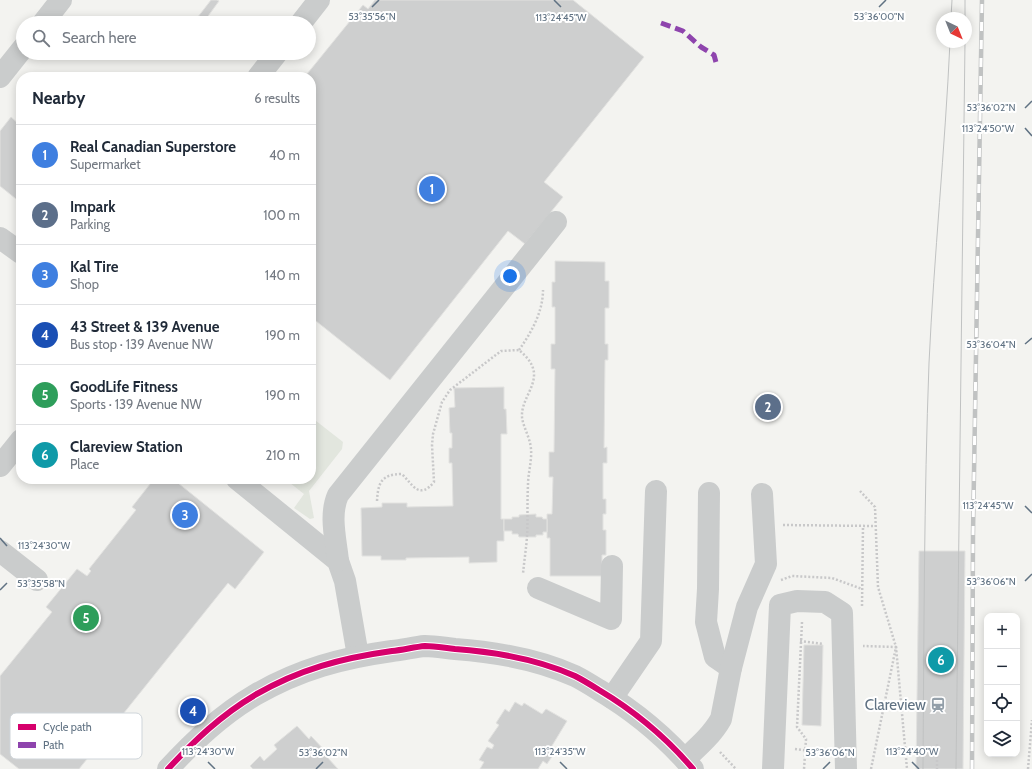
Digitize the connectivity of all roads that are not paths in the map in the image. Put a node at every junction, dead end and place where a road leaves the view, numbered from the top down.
1 (61, 0) edge
2 (319, 0) edge
3 (48, 16) edge
4 (306, 16) edge
5 (16, 57) edge
6 (271, 60) edge
7 (262, 72) edge
8 (0, 77) edge
9 (556, 222) dead end
10 (0, 238) edge
11 (16, 249) edge
12 (16, 446) edge
13 (0, 466) edge
14 (243, 484) edge
15 (656, 491) dead end
16 (709, 493) dead end
17 (762, 494) dead end
18 (0, 551) edge
19 (338, 561) junction
20 (612, 566) dead end
21 (37, 580) dead end
22 (530, 584) road end
23 (358, 656) junction
24 (731, 668) junction
25 (612, 698) junction
26 (838, 762) edge
27 (689, 764) edge
28 (168, 769) edge
29 (773, 769) edge

1 - 3 street
2 - 4 street
5 - 8 street
6 - 7 street
9 - 19 street
10 - 11 street
12 - 13 street
14 - 19 street
15 - 25 street
16 - 24 street
17 - 24 street
18 - 21 street
19 - 23 street
20 - 22 street
23 - 25 street
23 - 28 street
24 - 27 street
25 - 27 street
26 - 29 street

